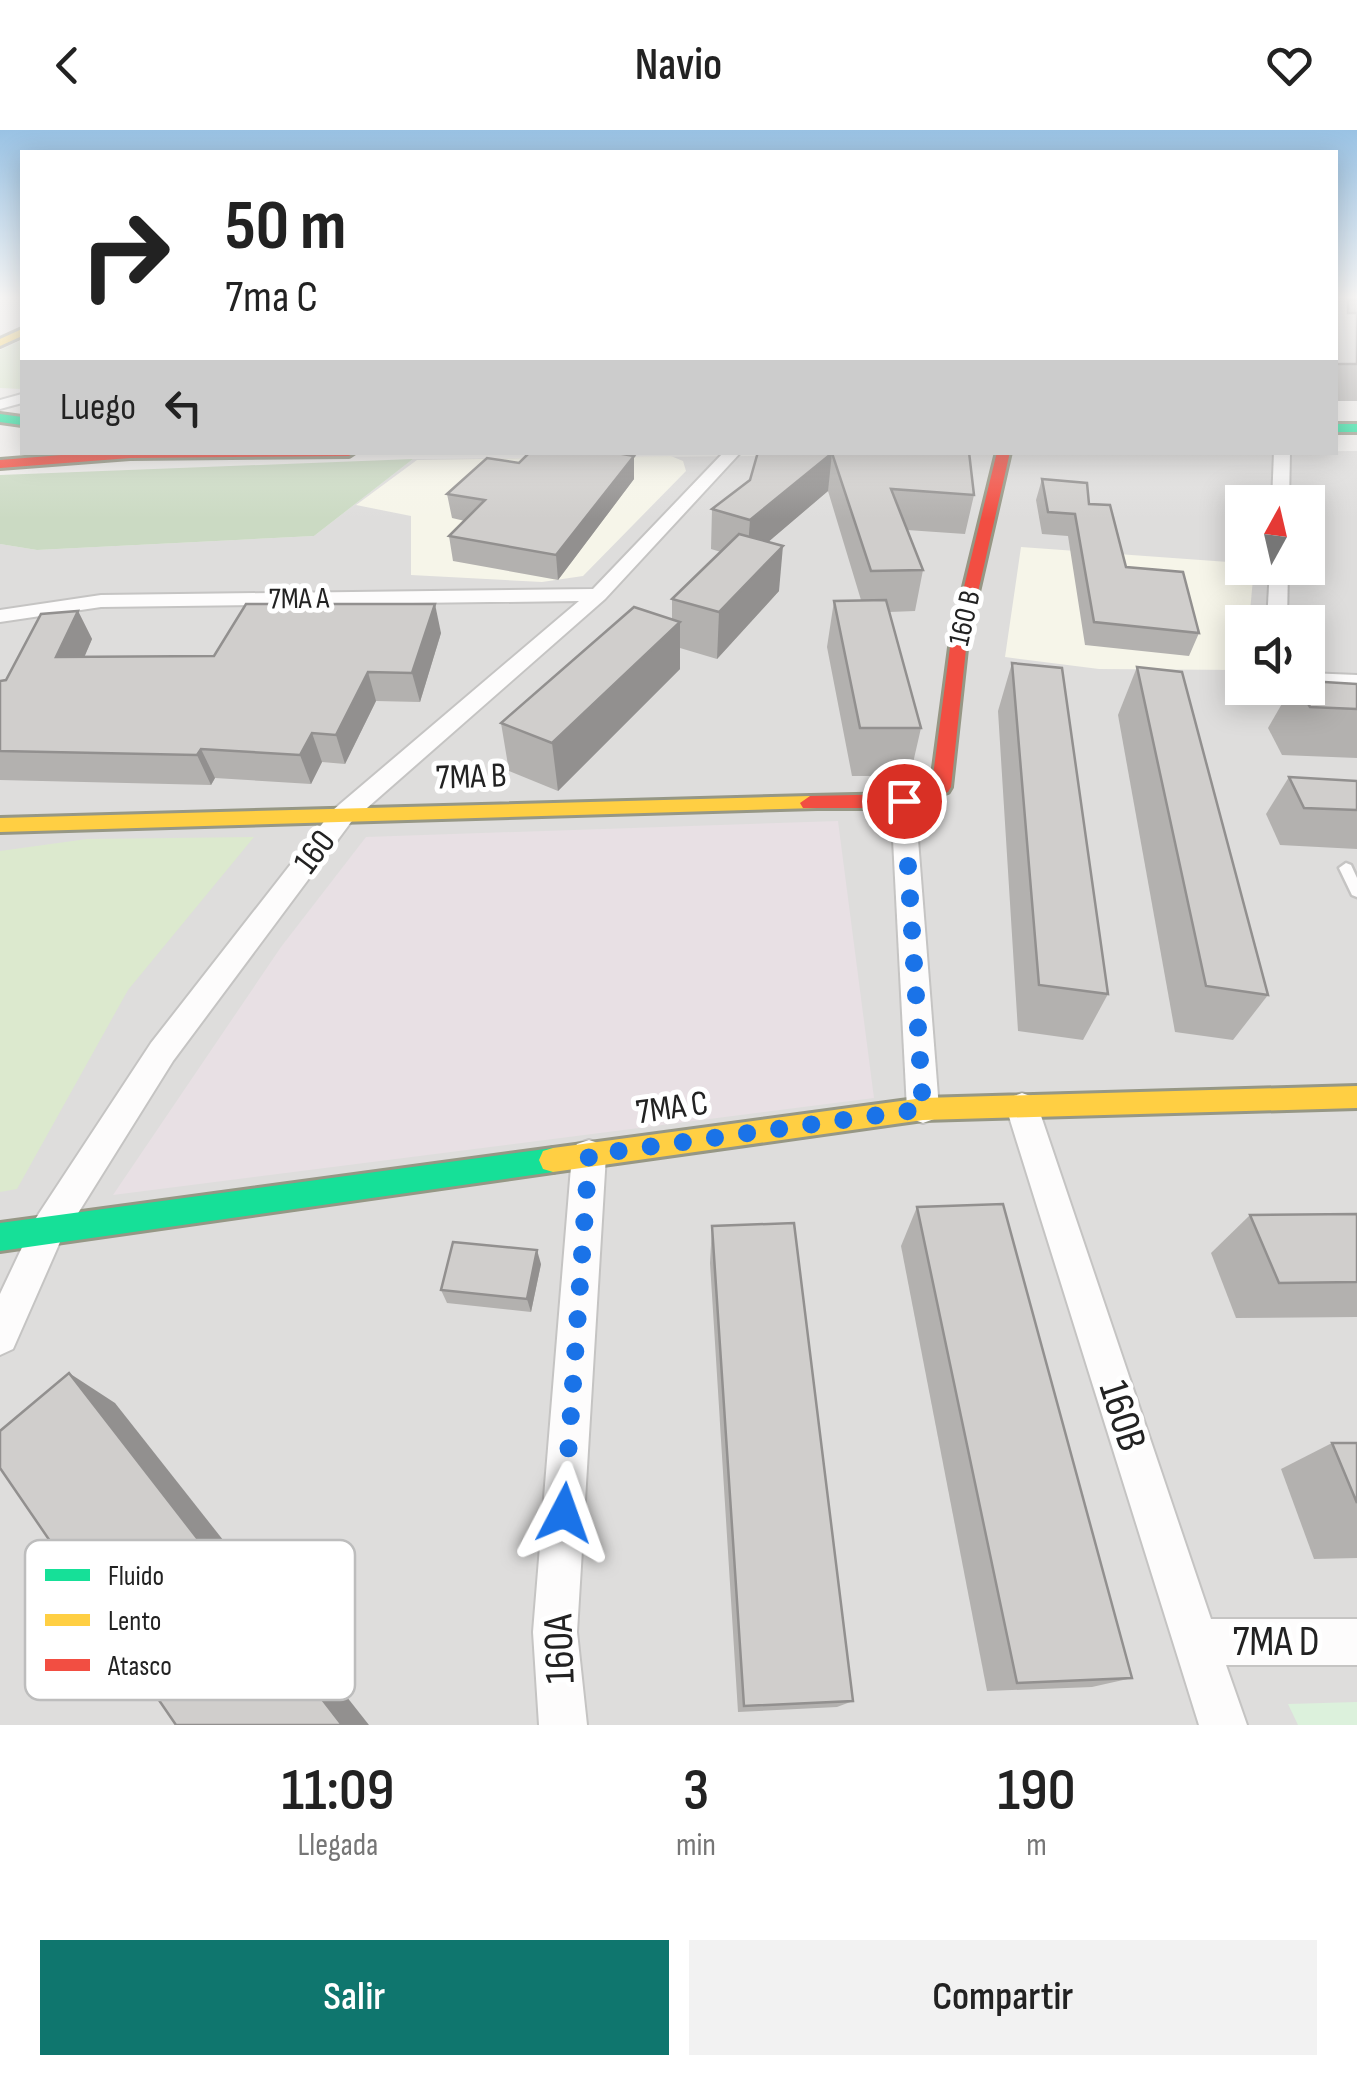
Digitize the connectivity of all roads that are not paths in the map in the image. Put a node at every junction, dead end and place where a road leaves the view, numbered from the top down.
1 (114, 455) edge
2 (730, 455) edge
3 (1003, 455) edge
4 (1282, 455) edge
5 (2, 464) edge
6 (1281, 485) edge
7 (598, 595) junction
8 (0, 616) edge
9 (1325, 679) edge
10 (1357, 680) edge
11 (941, 787) joint
12 (904, 801) junction
13 (342, 816) junction
14 (0, 825) edge
15 (1346, 868) dead end
16 (1357, 892) edge
17 (1357, 1098) edge
18 (1022, 1106) junction
19 (923, 1109) junction
20 (589, 1155) junction
21 (48, 1230) junction
22 (0, 1237) edge
23 (0, 1336) edge
24 (1195, 1642) junction
25 (1357, 1642) edge
26 (563, 1725) edge
27 (1223, 1725) edge

1 - 5 street
2 - 7 street, 160
3 - 11 street, 160 B
4 - 6 street
7 - 8 street, 7MA A
7 - 13 street, 160
9 - 10 street
11 - 12 street, 7MA B
12 - 13 street, 7MA B
12 - 19 street
13 - 14 street, 7MA B
13 - 21 street, 160
15 - 16 lane
17 - 18 street, 7MA C
18 - 19 street, 7MA C
18 - 24 street, 160B
19 - 20 street, 7MA C
20 - 21 street, 7MA C
20 - 26 street, 160A
21 - 22 street, 7MA C
21 - 23 street, 160
24 - 25 street, 7MA D
24 - 27 street, 160B

